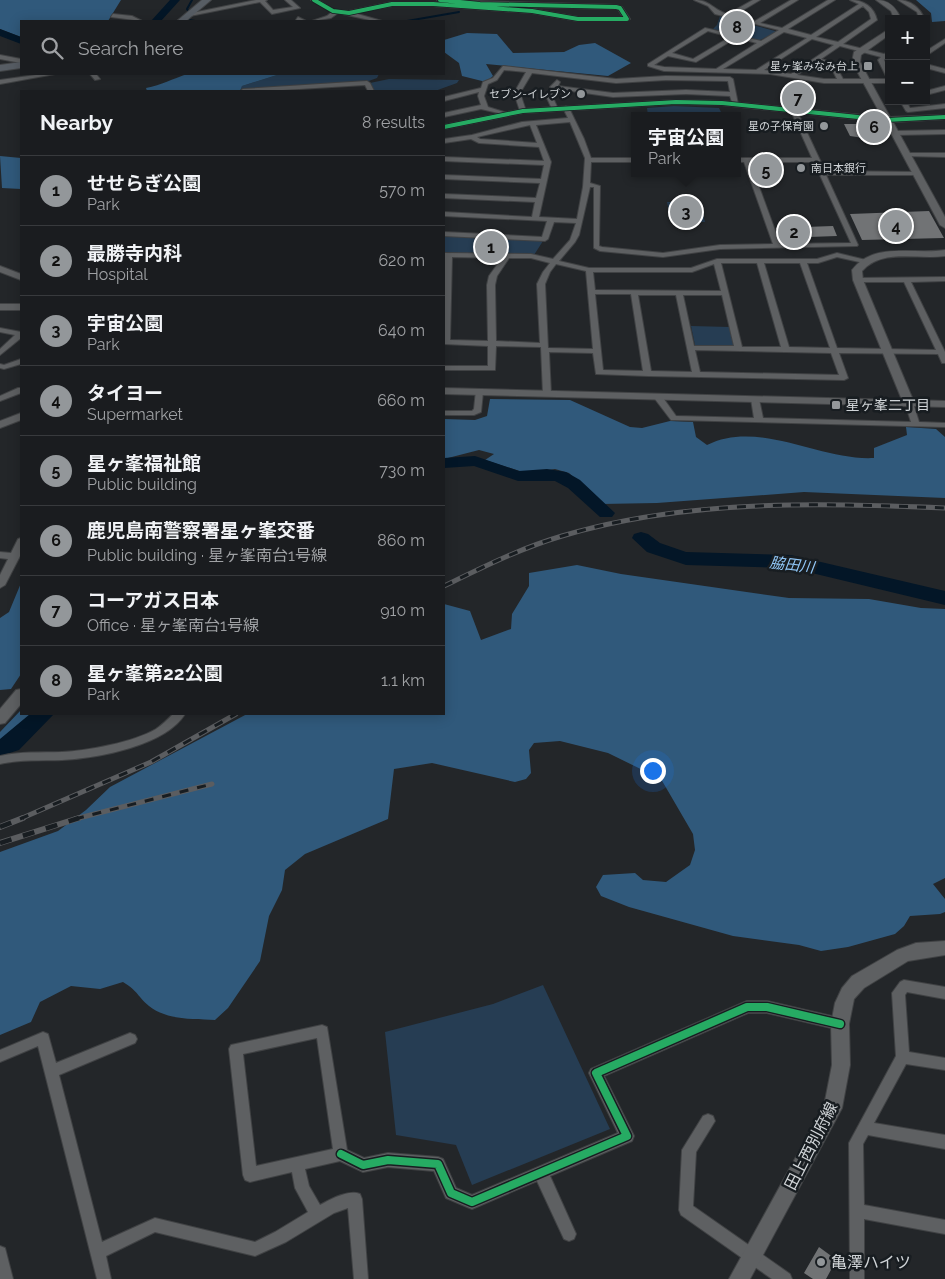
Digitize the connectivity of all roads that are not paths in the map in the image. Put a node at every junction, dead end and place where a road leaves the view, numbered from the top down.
1 (207, 0) edge
2 (262, 0) edge
3 (288, 0) edge
4 (314, 0) edge
5 (378, 0) edge
6 (393, 0) edge
7 (440, 0) edge
8 (697, 0) edge
9 (757, 0) edge
10 (795, 0) edge
11 (832, 0) edge
12 (853, 0) edge
13 (879, 0) edge
14 (901, 0) edge
15 (863, 4) junction
16 (536, 6) junction
17 (272, 12) junction
18 (336, 12) junction
19 (532, 12) junction
20 (348, 13) junction
21 (190, 14) junction
22 (896, 15) edge
23 (920, 15) edge
24 (113, 16) dead end
25 (729, 16) junction
26 (268, 19) dead end
27 (137, 20) edge
28 (182, 20) edge
29 (318, 20) edge
30 (378, 20) edge
31 (756, 23) junction
32 (784, 30) junction
33 (885, 34) edge
34 (735, 36) junction
35 (811, 37) junction
36 (945, 40) edge
37 (762, 43) junction
38 (840, 44) junction
39 (862, 50) junction
40 (930, 51) edge
41 (668, 54) junction
42 (885, 55) edge
43 (885, 56) edge
44 (0, 57) edge
45 (817, 59) junction
46 (20, 63) edge
47 (20, 63) edge
48 (0, 68) edge
49 (930, 68) edge
50 (885, 69) edge
51 (530, 71) junction
52 (717, 71) junction
53 (945, 71) edge
54 (757, 72) junction
55 (562, 74) junction
56 (46, 75) edge
57 (792, 76) junction
58 (616, 81) junction
59 (841, 81) junction
60 (866, 81) junction
61 (885, 81) edge
62 (0, 82) edge
63 (346, 84) junction
64 (553, 87) junction
65 (945, 88) edge
66 (482, 89) junction
67 (258, 90) edge
68 (349, 90) edge
69 (370, 90) edge
70 (930, 92) edge
71 (733, 94) junction
72 (613, 95) junction
73 (445, 98) edge
74 (735, 104) junction
75 (619, 105) junction
76 (905, 105) edge
77 (945, 106) edge
78 (485, 108) junction
79 (566, 108) junction
80 (555, 109) junction
81 (522, 111) junction
82 (794, 111) junction
83 (505, 114) junction
84 (445, 115) edge
85 (945, 117) edge
86 (572, 120) junction
87 (887, 120) junction
88 (532, 123) junction
89 (445, 127) edge
90 (945, 132) edge
91 (895, 133) junction
92 (472, 136) junction
93 (445, 141) edge
94 (542, 145) junction
95 (907, 155) junction
96 (945, 155) edge
97 (445, 159) edge
98 (589, 160) junction
99 (631, 160) edge
100 (741, 160) edge
101 (746, 160) junction
102 (816, 160) junction
103 (548, 163) junction
104 (916, 172) junction
105 (822, 173) junction
106 (445, 177) edge
107 (544, 181) junction
108 (586, 184) junction
109 (445, 196) edge
110 (539, 200) junction
111 (445, 214) edge
112 (535, 218) junction
113 (552, 219) junction
114 (580, 221) junction
115 (945, 225) edge
116 (445, 234) edge
117 (777, 246) junction
118 (945, 253) edge
119 (446, 255) edge
120 (506, 255) junction
121 (717, 261) junction
122 (760, 261) junction
123 (803, 261) junction
124 (864, 261) junction
125 (554, 262) junction
126 (0, 269) edge
127 (590, 270) junction
128 (20, 277) edge
129 (858, 280) junction
130 (907, 280) junction
131 (945, 280) edge
132 (592, 292) junction
133 (634, 292) junction
134 (679, 293) junction
135 (725, 293) junction
136 (20, 306) edge
137 (0, 307) edge
138 (0, 330) edge
139 (20, 334) edge
140 (20, 335) edge
141 (445, 342) edge
142 (492, 343) junction
143 (544, 348) junction
144 (691, 348) junction
145 (739, 349) junction
146 (786, 350) junction
147 (597, 351) junction
148 (834, 351) junction
149 (888, 352) junction
150 (941, 352) junction
151 (0, 353) edge
152 (20, 361) edge
153 (945, 361) edge
154 (0, 366) edge
155 (445, 368) edge
156 (648, 374) junction
157 (697, 375) junction
158 (20, 390) edge
159 (445, 392) edge
160 (479, 392) junction
161 (547, 394) junction
162 (658, 397) junction
163 (0, 399) edge
164 (756, 399) junction
165 (909, 403) junction
166 (945, 404) edge
167 (445, 413) edge
168 (20, 416) edge
169 (759, 421) junction
170 (916, 424) junction
171 (0, 425) edge
172 (945, 425) edge
173 (20, 544) edge
174 (0, 555) edge
175 (15, 556) junction
176 (0, 585) edge
177 (20, 695) edge
178 (5, 707) edge
179 (179, 715) edge
180 (0, 719) edge
181 (0, 760) edge
182 (945, 948) edge
183 (945, 993) edge
184 (840, 1024) junction
185 (130, 1039) dead end
186 (0, 1056) edge
187 (903, 1057) junction
188 (945, 1064) edge
189 (52, 1072) junction
190 (708, 1121) dead end
191 (864, 1128) junction
192 (945, 1142) edge
193 (341, 1154) junction
194 (297, 1164) junction
195 (541, 1172) junction
196 (857, 1211) junction
197 (318, 1215) junction
198 (945, 1227) edge
199 (569, 1234) dead end
200 (97, 1252) junction
201 (0, 1253) edge
202 (752, 1256) junction
203 (6, 1279) edge
204 (104, 1279) edge
205 (361, 1279) edge
206 (739, 1279) edge
207 (785, 1279) edge
208 (857, 1279) edge

1 - 21 main road
2 - 17 street
2 - 21 street
3 - 17 street
4 - 18 street
5 - 6 street
7 - 16 street
8 - 25 street
9 - 25 street
10 - 31 street
11 - 32 street
12 - 15 street
13 - 22 street
14 - 23 street
15 - 35 street
15 - 38 street
16 - 19 street
16 - 19 street
17 - 26 street
18 - 20 street
18 - 29 street
19 - 20 street
20 - 30 street
21 - 28 main road
24 - 27 street
25 - 31 street
31 - 32 street
32 - 35 street
32 - 37 street
33 - 39 street
34 - 37 street
34 - 41 street
34 - 41 street
35 - 38 street
35 - 54 street
36 - 40 street
37 - 52 street
38 - 39 street
38 - 45 street
39 - 42 street
39 - 60 street
41 - 52 street
43 - 50 street
44 - 46 street
45 - 57 street
45 - 59 street
47 - 48 main road
49 - 53 street
51 - 55 street
51 - 66 street
51 - 81 street
52 - 54 street
54 - 57 street
55 - 58 street
55 - 64 street
56 - 62 street
57 - 59 street
58 - 71 street
58 - 72 street
59 - 60 street
60 - 61 street
60 - 87 street
63 - 67 street
63 - 68 street
63 - 69 street
64 - 72 street
64 - 80 street
65 - 70 street
66 - 73 street
66 - 78 street
71 - 72 street
71 - 74 street
72 - 75 street
74 - 75 street
74 - 82 street
75 - 79 street
76 - 77 street
78 - 83 street
78 - 84 street
79 - 80 street
79 - 86 street
80 - 81 street
81 - 83 street
82 - 87 street
82 - 102 street
83 - 89 street
85 - 87 street
86 - 88 street
86 - 98 street
87 - 91 street
88 - 92 street
88 - 94 street
90 - 91 street
91 - 95 street
92 - 93 street
92 - 94 street
94 - 103 street
95 - 96 street
95 - 104 street
97 - 103 street
98 - 99 street
98 - 108 street
100 - 101 street
101 - 102 street
101 - 117 street
102 - 105 street
103 - 107 street
104 - 105 street
104 - 115 street
105 - 117 street
106 - 107 street
107 - 110 street
108 - 114 street
108 - 117 street
109 - 110 street
110 - 112 street
111 - 112 street
112 - 113 street
113 - 114 street
113 - 116 street
114 - 125 street
118 - 124 street
119 - 120 street
119 - 141 street
120 - 125 street
120 - 142 street
121 - 122 street
121 - 127 street
121 - 135 street
122 - 123 street
122 - 146 street
123 - 124 street
123 - 148 street
124 - 129 street
125 - 127 street
125 - 143 street
126 - 128 street
127 - 132 street
129 - 130 street
129 - 149 street
130 - 131 street
130 - 150 street
132 - 133 street
132 - 147 street
133 - 134 street
133 - 156 street
134 - 135 street
134 - 144 street
135 - 145 street
136 - 137 street
138 - 139 street
140 - 151 street
141 - 142 street
142 - 143 street
142 - 155 street
143 - 147 street
143 - 161 street
144 - 145 street
144 - 157 street
145 - 146 street
146 - 148 street
147 - 156 street
148 - 149 street
148 - 157 street
149 - 150 street
149 - 165 street
150 - 153 street
152 - 154 street
156 - 157 street
158 - 163 street
159 - 160 street
160 - 161 street
160 - 167 street
161 - 162 street
162 - 164 street
162 - 169 street
164 - 165 street
164 - 169 street
165 - 166 street
165 - 170 street
168 - 171 street
169 - 170 street
170 - 172 street
173 - 175 street
174 - 175 street
175 - 176 street
177 - 178 street
178 - 180 street
179 - 181 street
182 - 184 street, 田上西別府線
183 - 187 street
184 - 195 street
184 - 202 street, 田上西別府線
185 - 189 street
186 - 189 street
187 - 188 street
187 - 191 street
189 - 200 street
190 - 202 street
191 - 192 street
191 - 196 street
193 - 194 street
193 - 194 street
193 - 195 street
194 - 197 street
195 - 199 street
196 - 198 street
196 - 208 street
197 - 200 street
197 - 205 street
200 - 204 street
201 - 203 street
202 - 206 street, 田上西別府線
202 - 207 street

